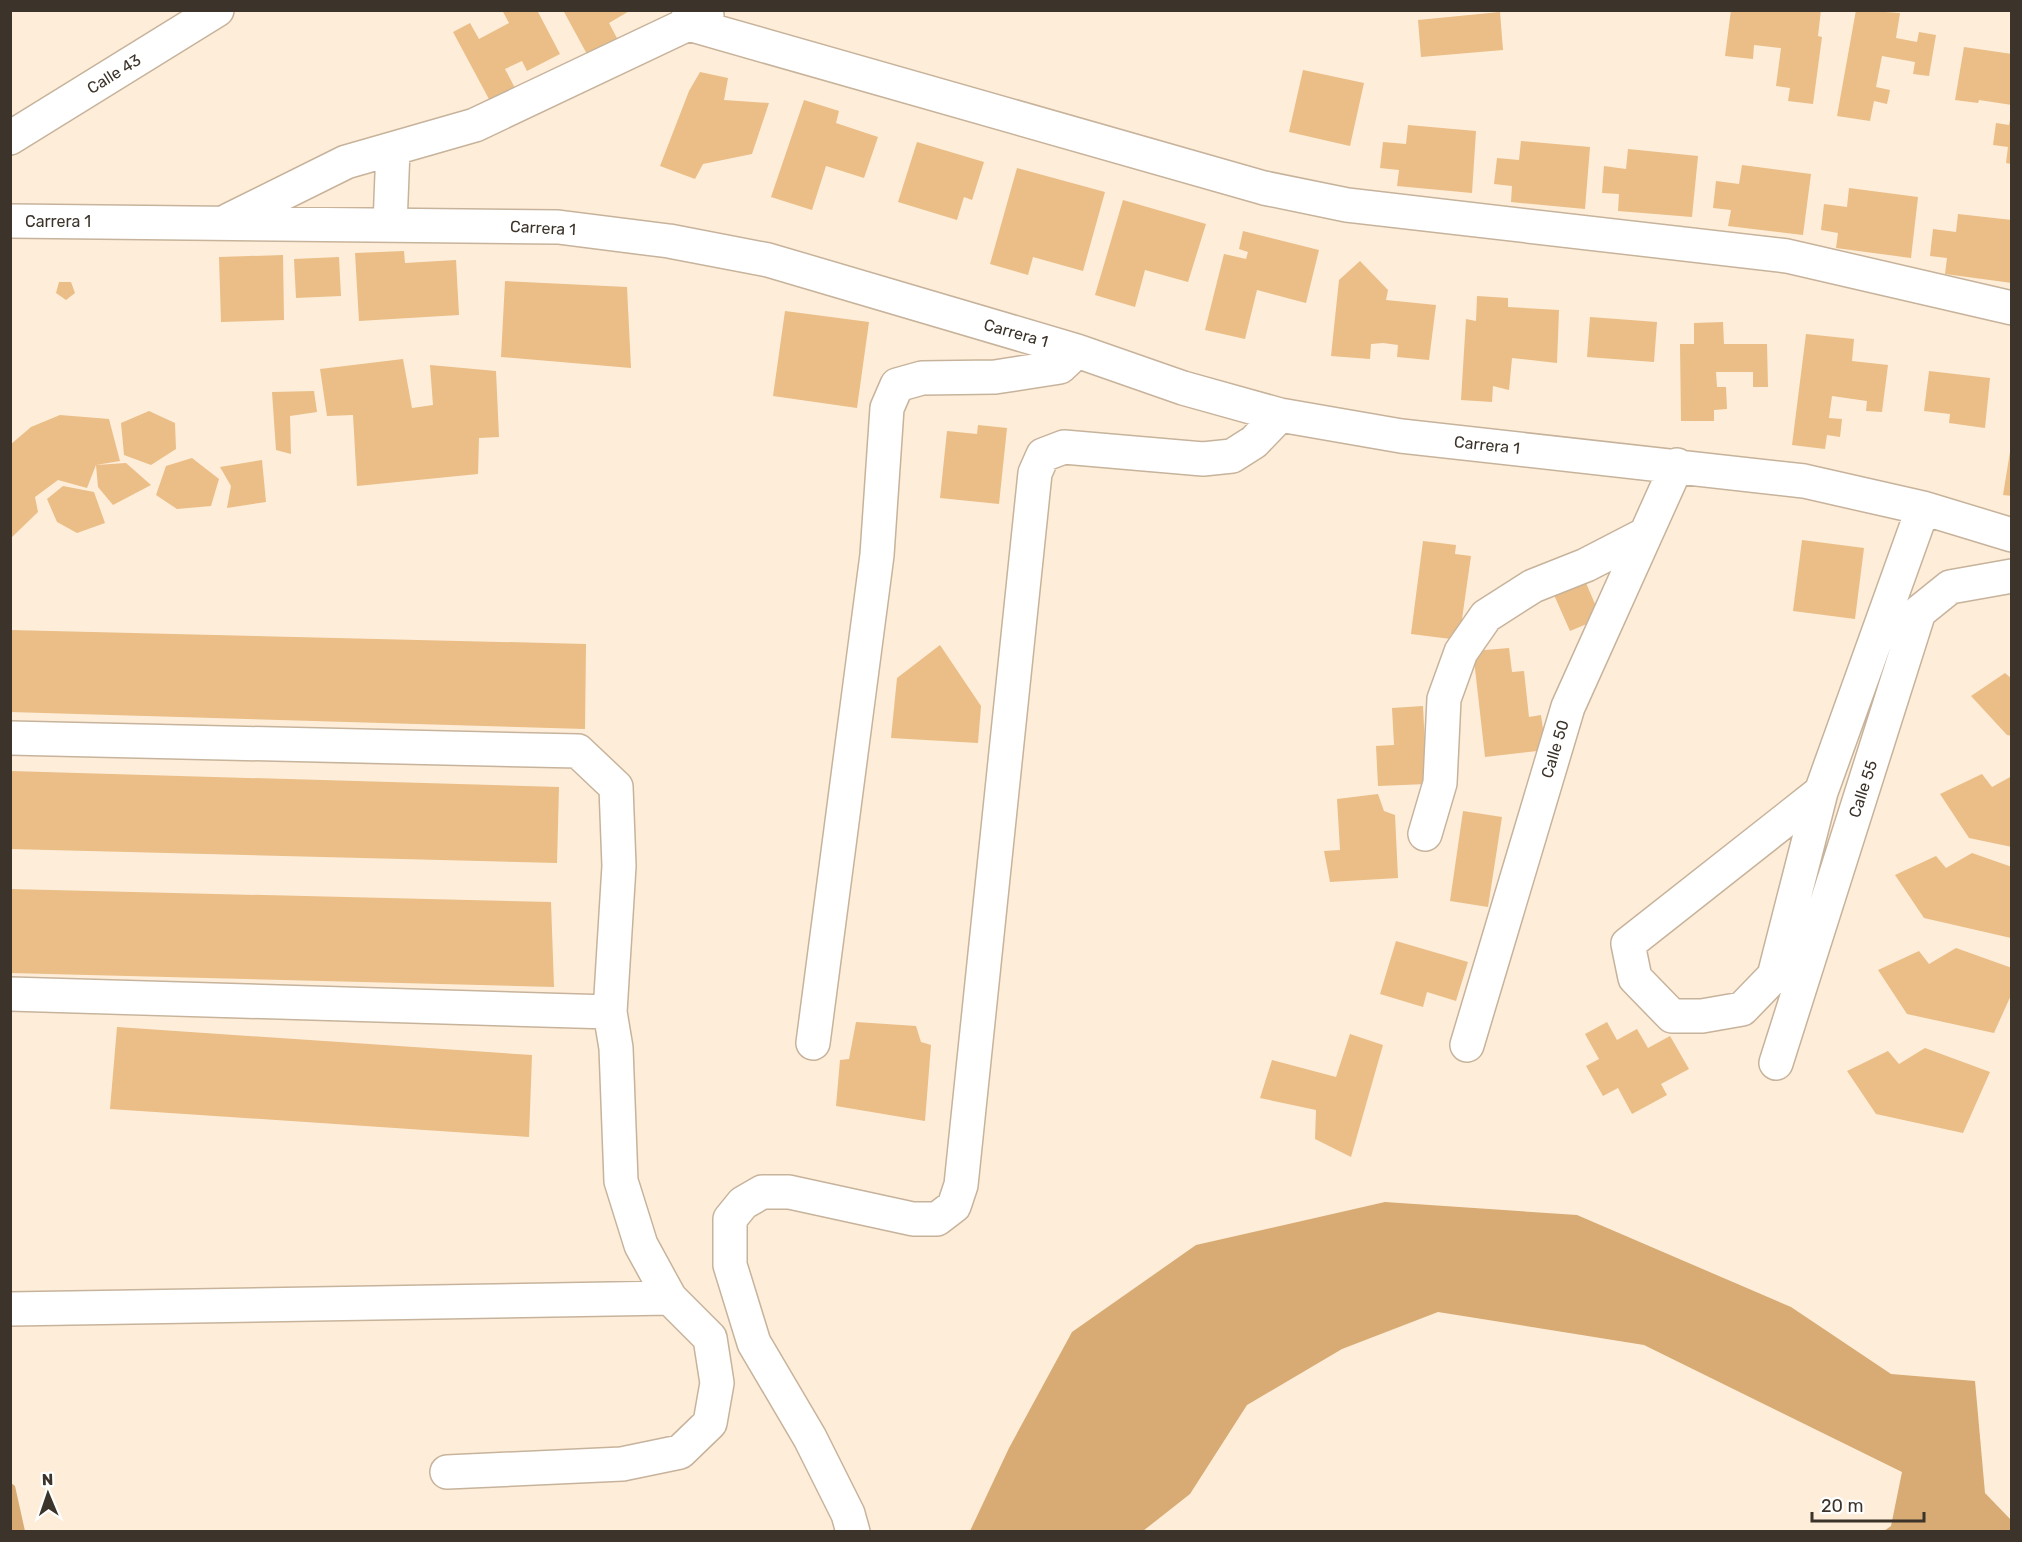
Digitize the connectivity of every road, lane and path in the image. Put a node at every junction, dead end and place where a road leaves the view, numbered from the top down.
1 (217, 10) edge
2 (719, 10) edge
3 (685, 23) junction
4 (10, 138) edge
5 (393, 149) junction
6 (10, 221) edge
7 (225, 222) junction
8 (390, 225) junction
9 (2012, 308) edge
10 (1077, 351) junction
11 (1280, 415) junction
12 (1677, 465) junction
13 (1923, 507) junction
14 (1646, 534) junction
15 (2012, 534) edge
16 (2012, 576) edge
17 (10, 738) edge
18 (1821, 792) junction
19 (1425, 834) dead end
20 (10, 994) edge
21 (610, 1012) junction
22 (813, 1043) dead end
23 (1467, 1045) dead end
24 (1776, 1063) dead end
25 (670, 1298) junction
26 (10, 1309) edge
27 (447, 1472) dead end
28 (853, 1532) edge

1 - 4 street, Calle 43
2 - 3 street
3 - 5 street
3 - 9 street
5 - 7 street
5 - 8 street
6 - 7 street, Carrera 1
7 - 8 street, Carrera 1
8 - 10 street, Carrera 1
10 - 11 street, Carrera 1
10 - 22 street
11 - 12 street, Carrera 1
11 - 28 street
12 - 13 street, Carrera 1
12 - 14 street, Calle 50
13 - 15 street, Carrera 1
13 - 18 street
14 - 19 street
14 - 23 street, Calle 50
16 - 24 street, Calle 55
17 - 21 street
18 - 18 street
20 - 21 street
21 - 25 street
25 - 26 street
25 - 27 street

